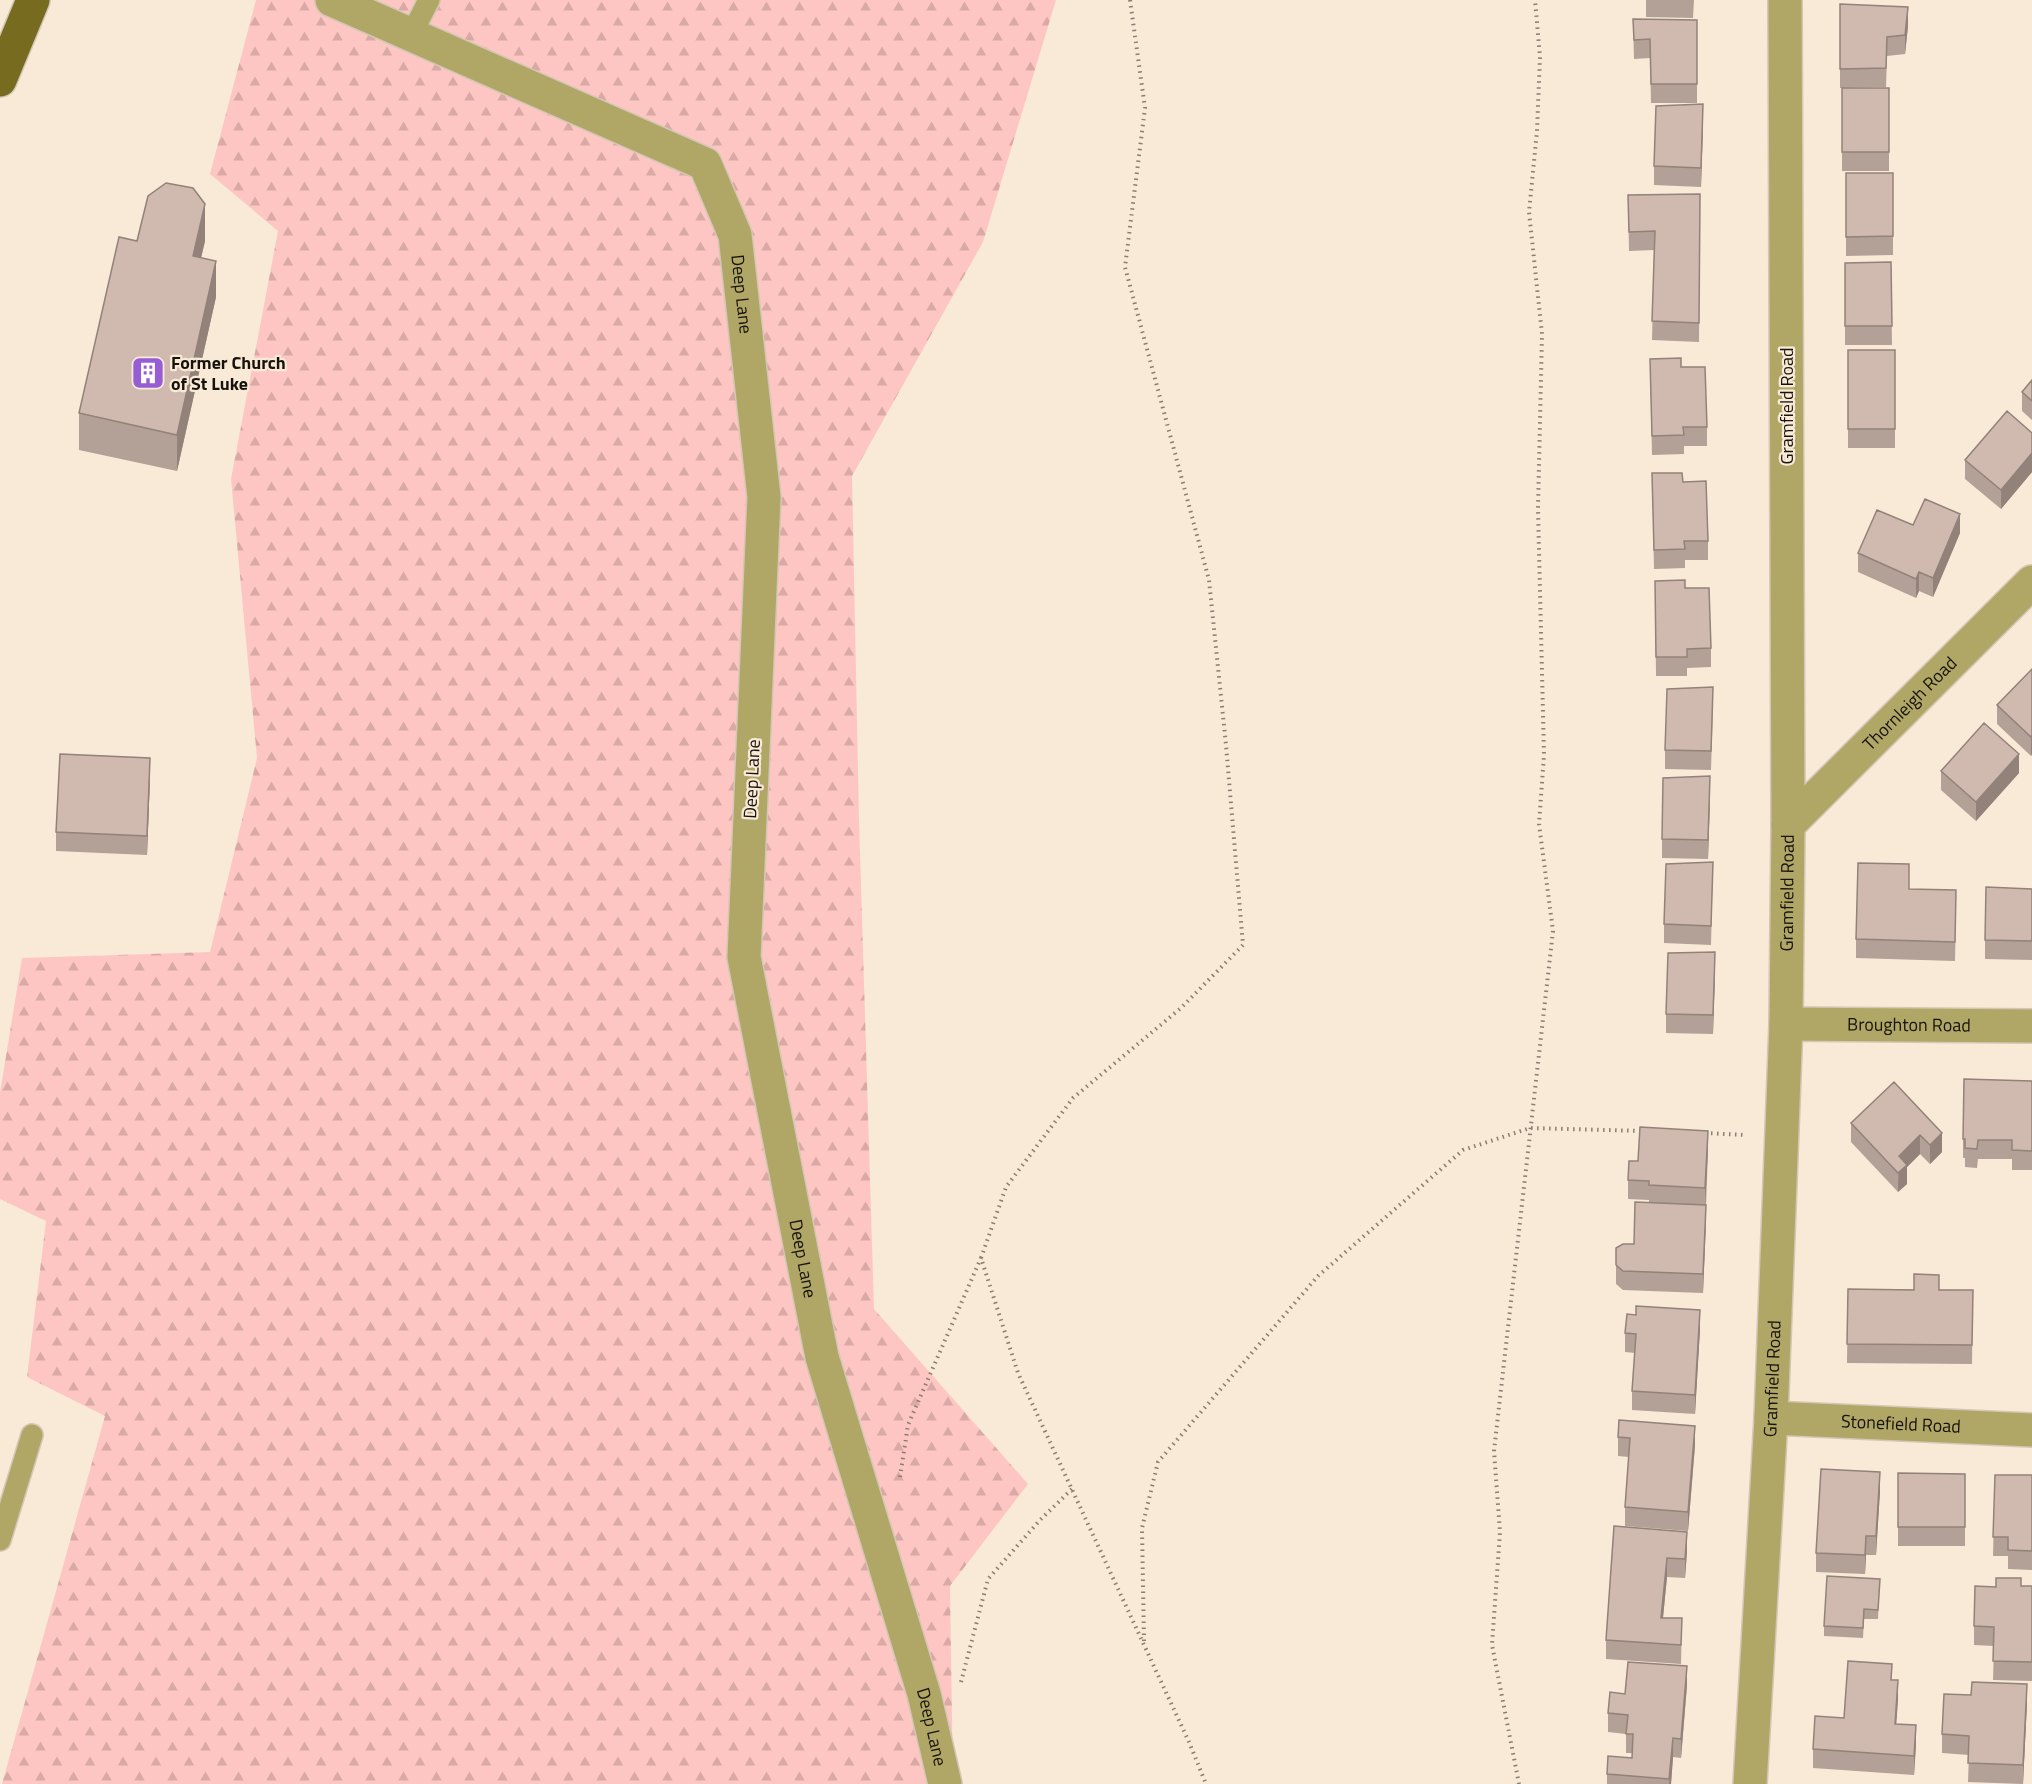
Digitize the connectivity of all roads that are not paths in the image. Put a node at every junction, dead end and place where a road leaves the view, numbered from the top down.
1 (33, 0) edge
2 (332, 0) edge
3 (429, 0) edge
4 (1785, 0) edge
5 (411, 35) junction
6 (0, 80) edge
7 (2032, 582) edge
8 (1788, 825) junction
9 (1786, 1024) junction
10 (2032, 1026) edge
11 (1771, 1418) junction
12 (2032, 1430) edge
13 (32, 1435) dead end
14 (0, 1540) edge
15 (945, 1784) edge
16 (1750, 1784) edge

1 - 6 main road
2 - 5 street, Deep Lane
3 - 5 lane
4 - 8 street, Gramfield Road
5 - 15 street, Deep Lane
7 - 8 street, Thornleigh Road
8 - 9 street, Gramfield Road
9 - 10 street, Broughton Road
9 - 11 street, Gramfield Road
11 - 12 street, Stonefield Road
11 - 16 street, Gramfield Road
13 - 14 lane

